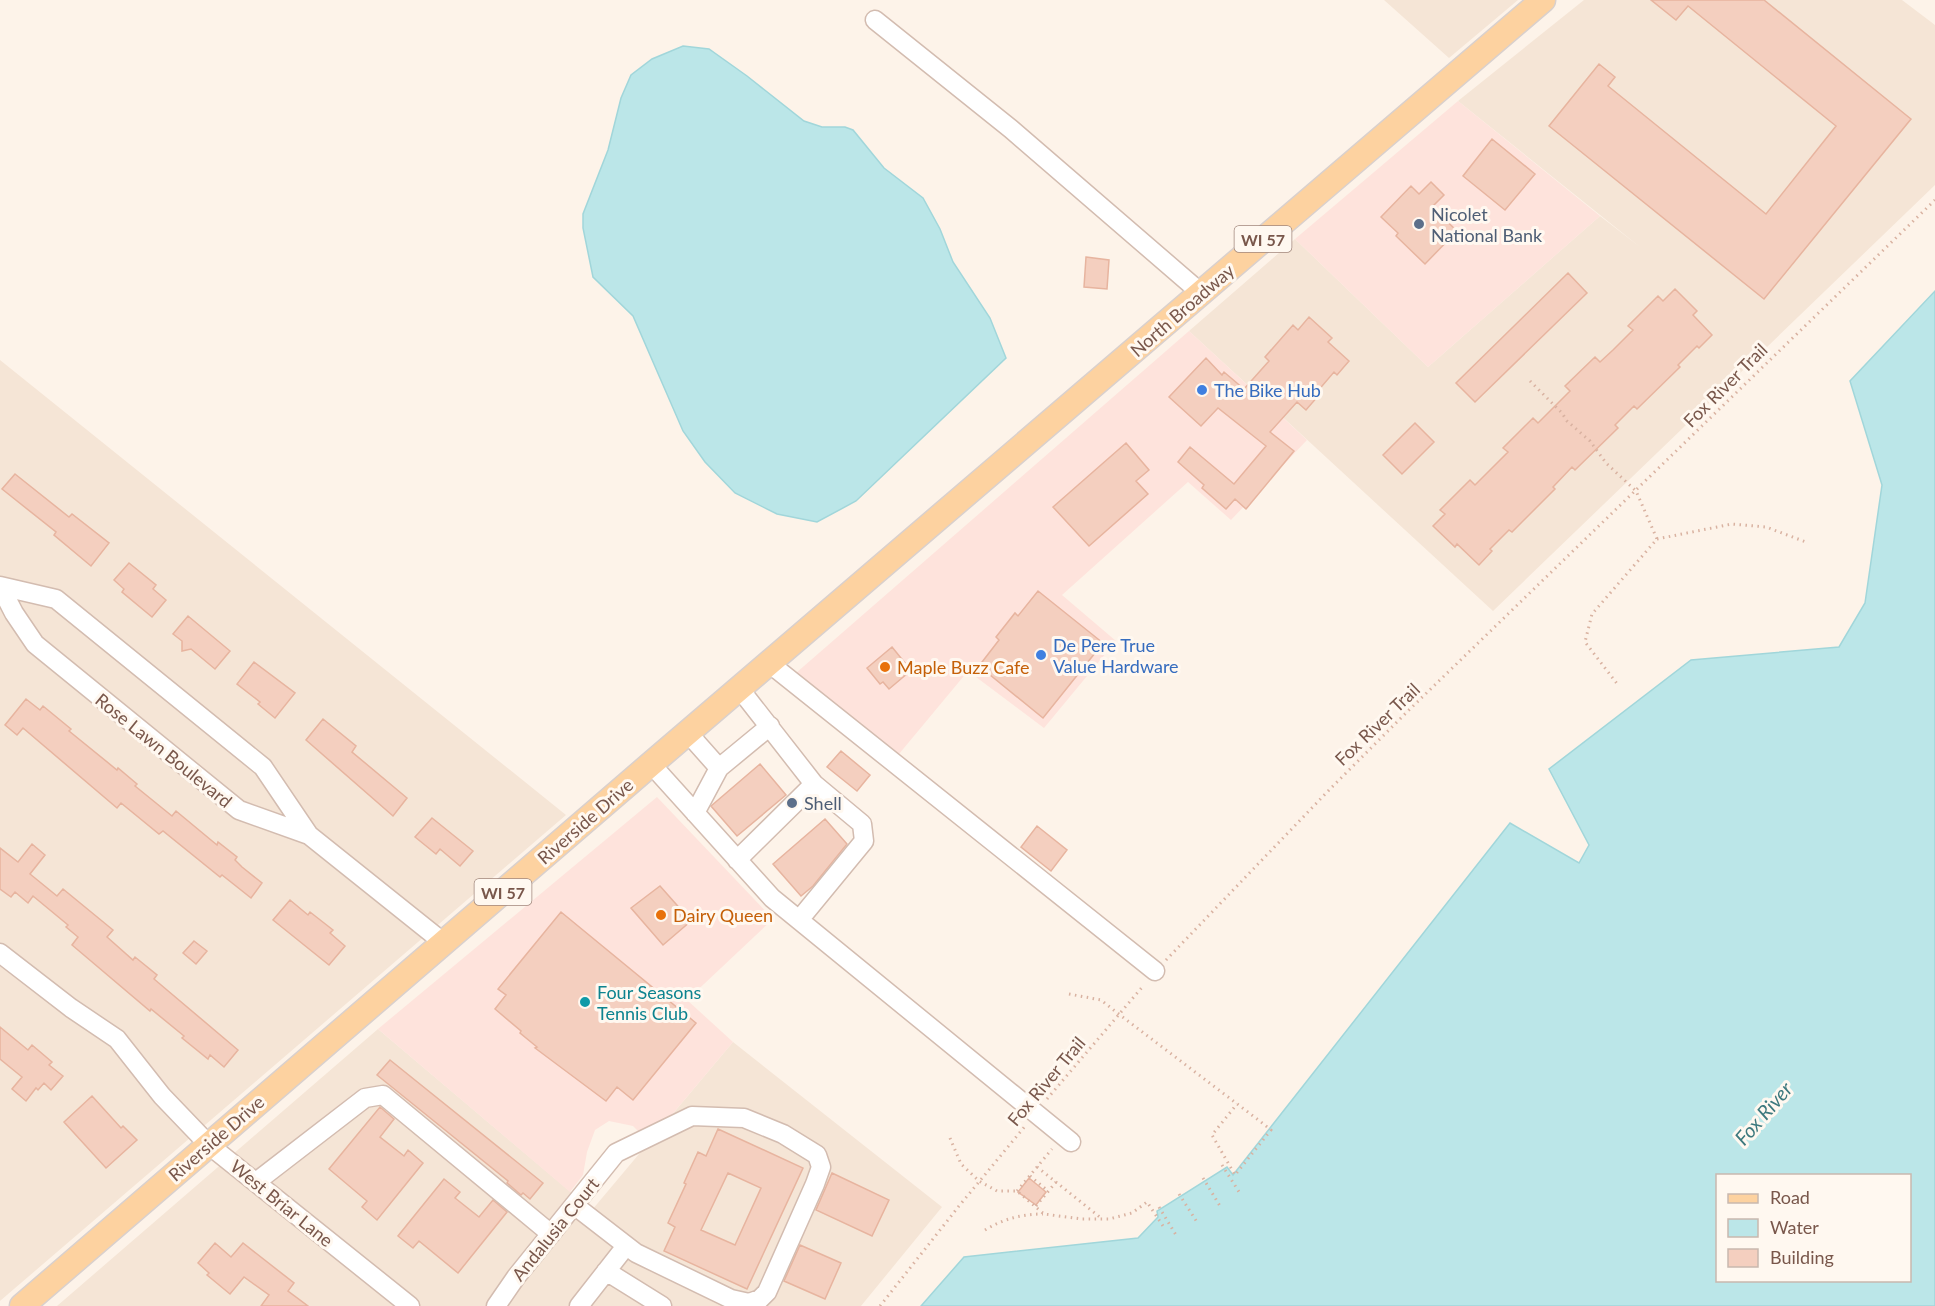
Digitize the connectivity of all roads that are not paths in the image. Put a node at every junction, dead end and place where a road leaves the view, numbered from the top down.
1 (1543, 0) edge
2 (875, 20) dead end
3 (1201, 293) junction
4 (985, 479) joint
5 (0, 586) edge
6 (769, 663) junction
7 (740, 688) junction
8 (770, 726) junction
9 (687, 732) junction
10 (651, 764) junction
11 (719, 768) junction
12 (814, 784) junction
13 (695, 813) junction
14 (309, 835) junction
15 (737, 860) junction
16 (799, 920) junction
17 (444, 944) junction
18 (0, 952) edge
19 (1155, 971) road end
20 (1071, 1143) dead end
21 (209, 1144) junction
22 (256, 1182) junction
23 (574, 1205) junction
24 (551, 1234) junction
25 (626, 1246) junction
26 (606, 1271) junction
27 (22, 1306) edge
28 (410, 1306) edge
29 (496, 1306) edge
30 (579, 1306) edge
31 (662, 1306) edge

1 - 3 main road, North Broadway / WI 57
2 - 3 street
3 - 4 main road, North Broadway / WI 57
4 - 6 main road, Riverside Drive / WI 57
5 - 14 street, Rose Lawn Boulevard
5 - 14 street
6 - 7 main road, Riverside Drive / WI 57
6 - 19 street
7 - 8 street
7 - 9 main road, Riverside Drive / WI 57
8 - 11 street
8 - 12 street
9 - 10 main road, Riverside Drive / WI 57
9 - 11 street
10 - 13 street
10 - 17 main road, Riverside Drive / WI 57
11 - 13 street
12 - 15 street
12 - 16 street
13 - 15 street
14 - 17 street, Rose Lawn Boulevard
15 - 16 street
16 - 20 street
17 - 21 main road, Riverside Drive / WI 57
18 - 21 street, West Briar Lane
21 - 22 street, West Briar Lane
21 - 27 main road, Riverside Drive / WI 57
22 - 24 street
22 - 28 street, West Briar Lane
23 - 24 street, Andalusia Court
23 - 25 street
23 - 25 street, Andalusia Court
24 - 29 street, Andalusia Court
25 - 26 street
26 - 30 street
26 - 31 street

